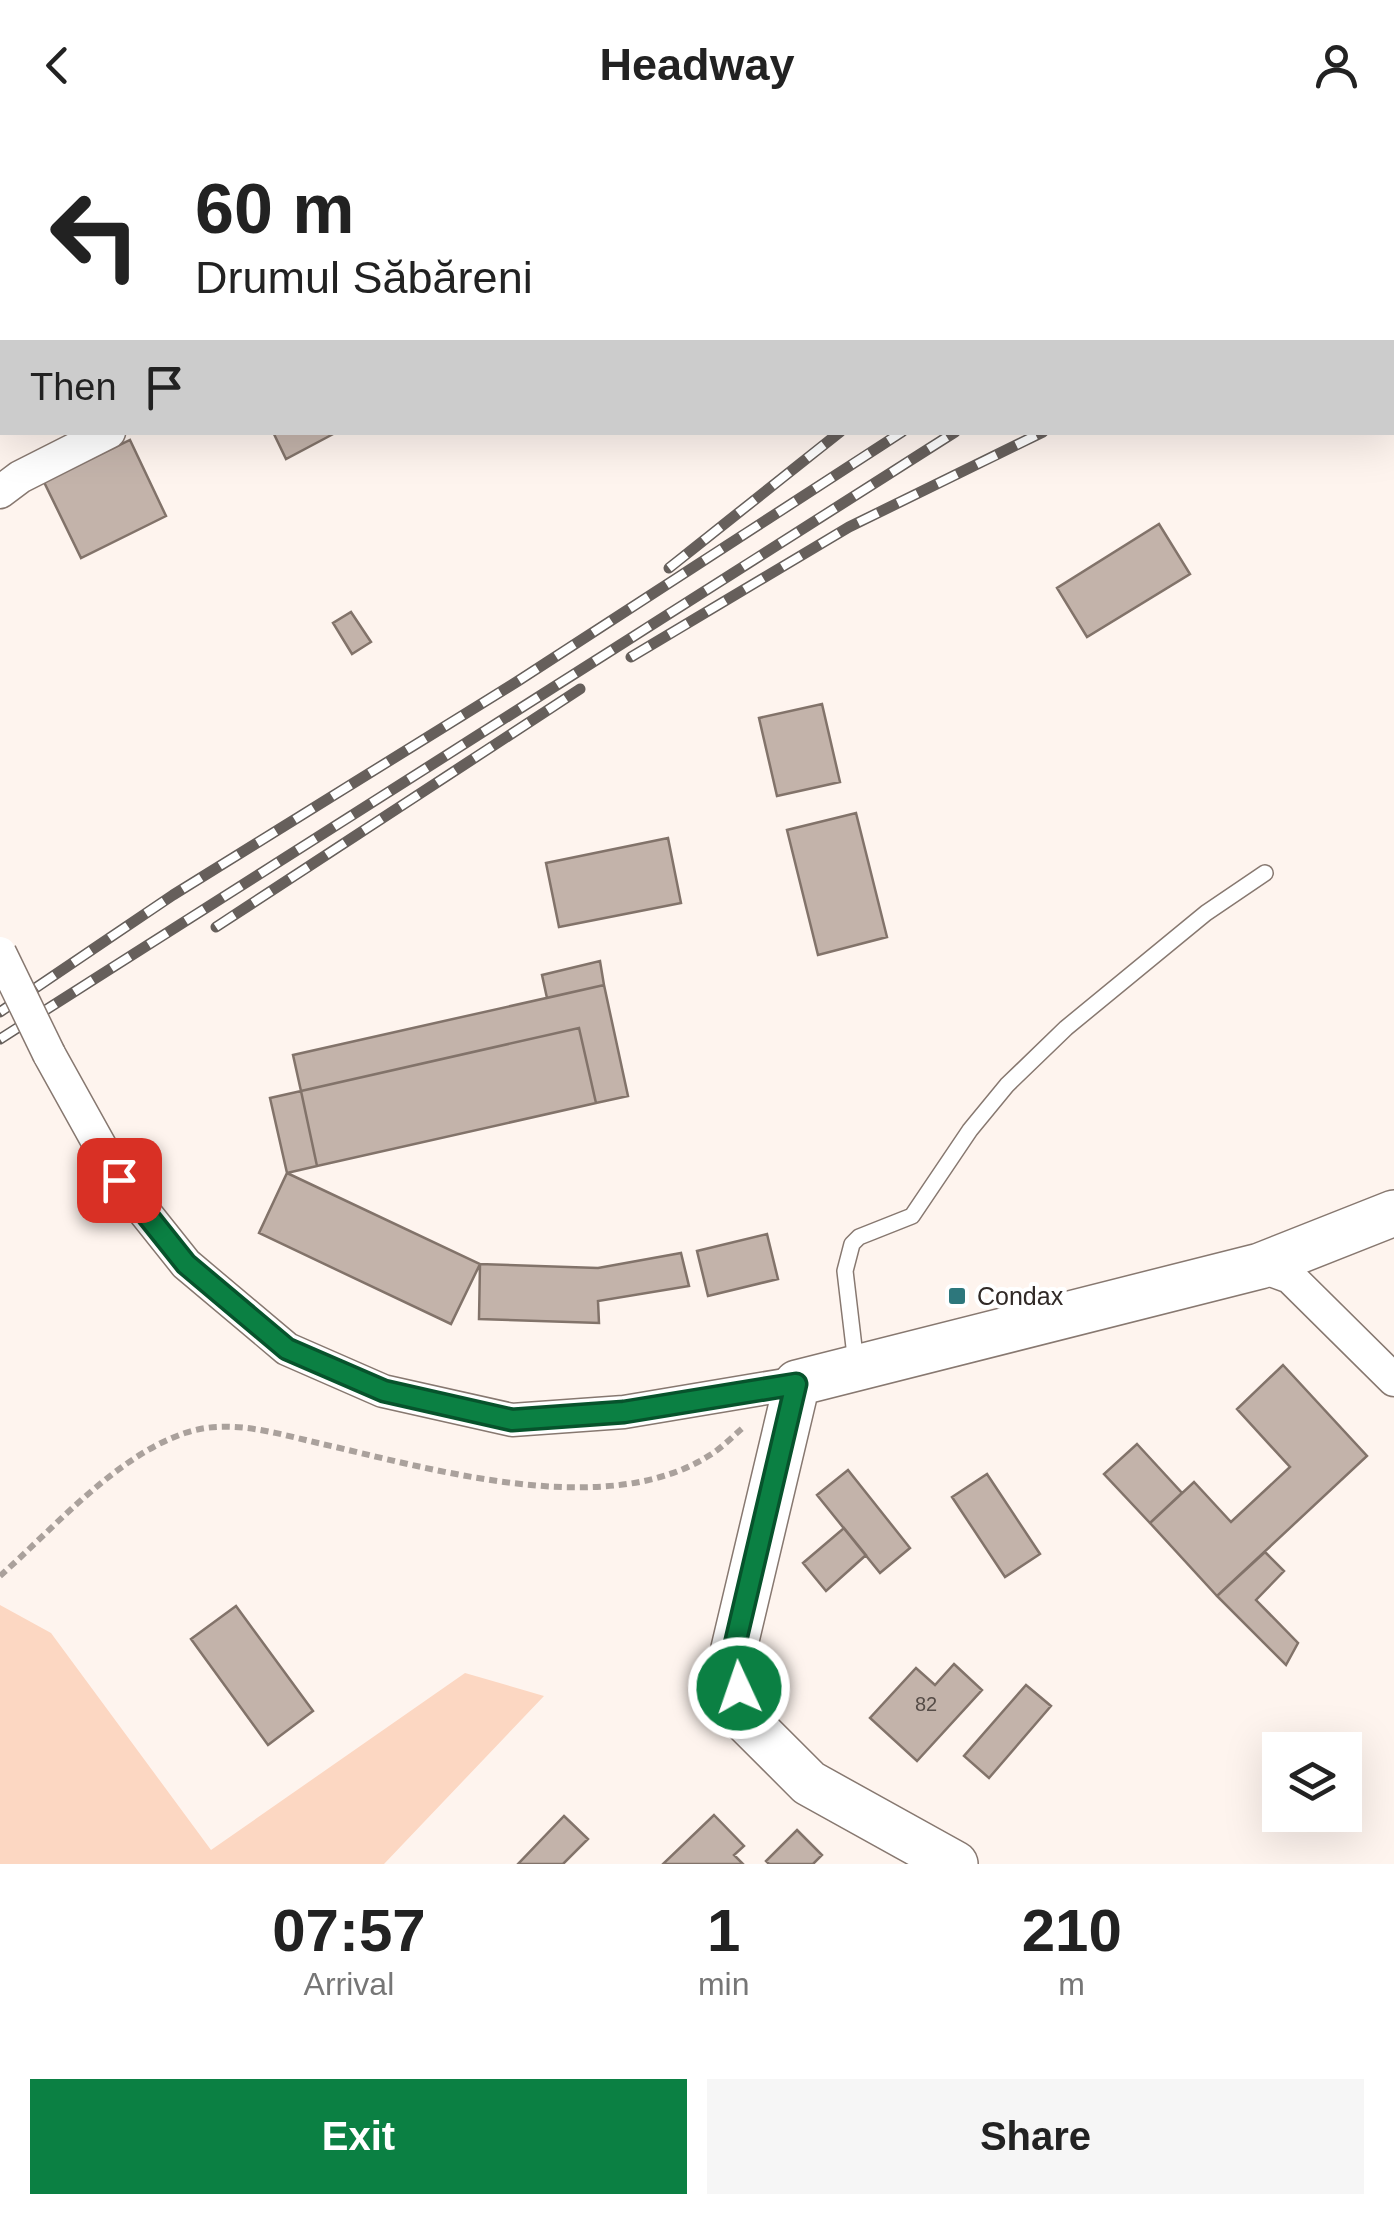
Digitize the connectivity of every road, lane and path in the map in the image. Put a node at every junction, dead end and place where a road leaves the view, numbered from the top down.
1 (103, 435) edge
2 (0, 492) edge
3 (1266, 872) dead end
4 (0, 953) edge
5 (1394, 1213) edge
6 (1260, 1266) junction
7 (856, 1368) junction
8 (1394, 1380) edge
9 (796, 1384) junction
10 (0, 1576) edge
11 (956, 1864) edge

1 - 2 street
3 - 7 lane
4 - 9 street, bridge
5 - 6 main road
6 - 7 main road
6 - 8 street
7 - 9 main road
9 - 10 path
9 - 11 main road

